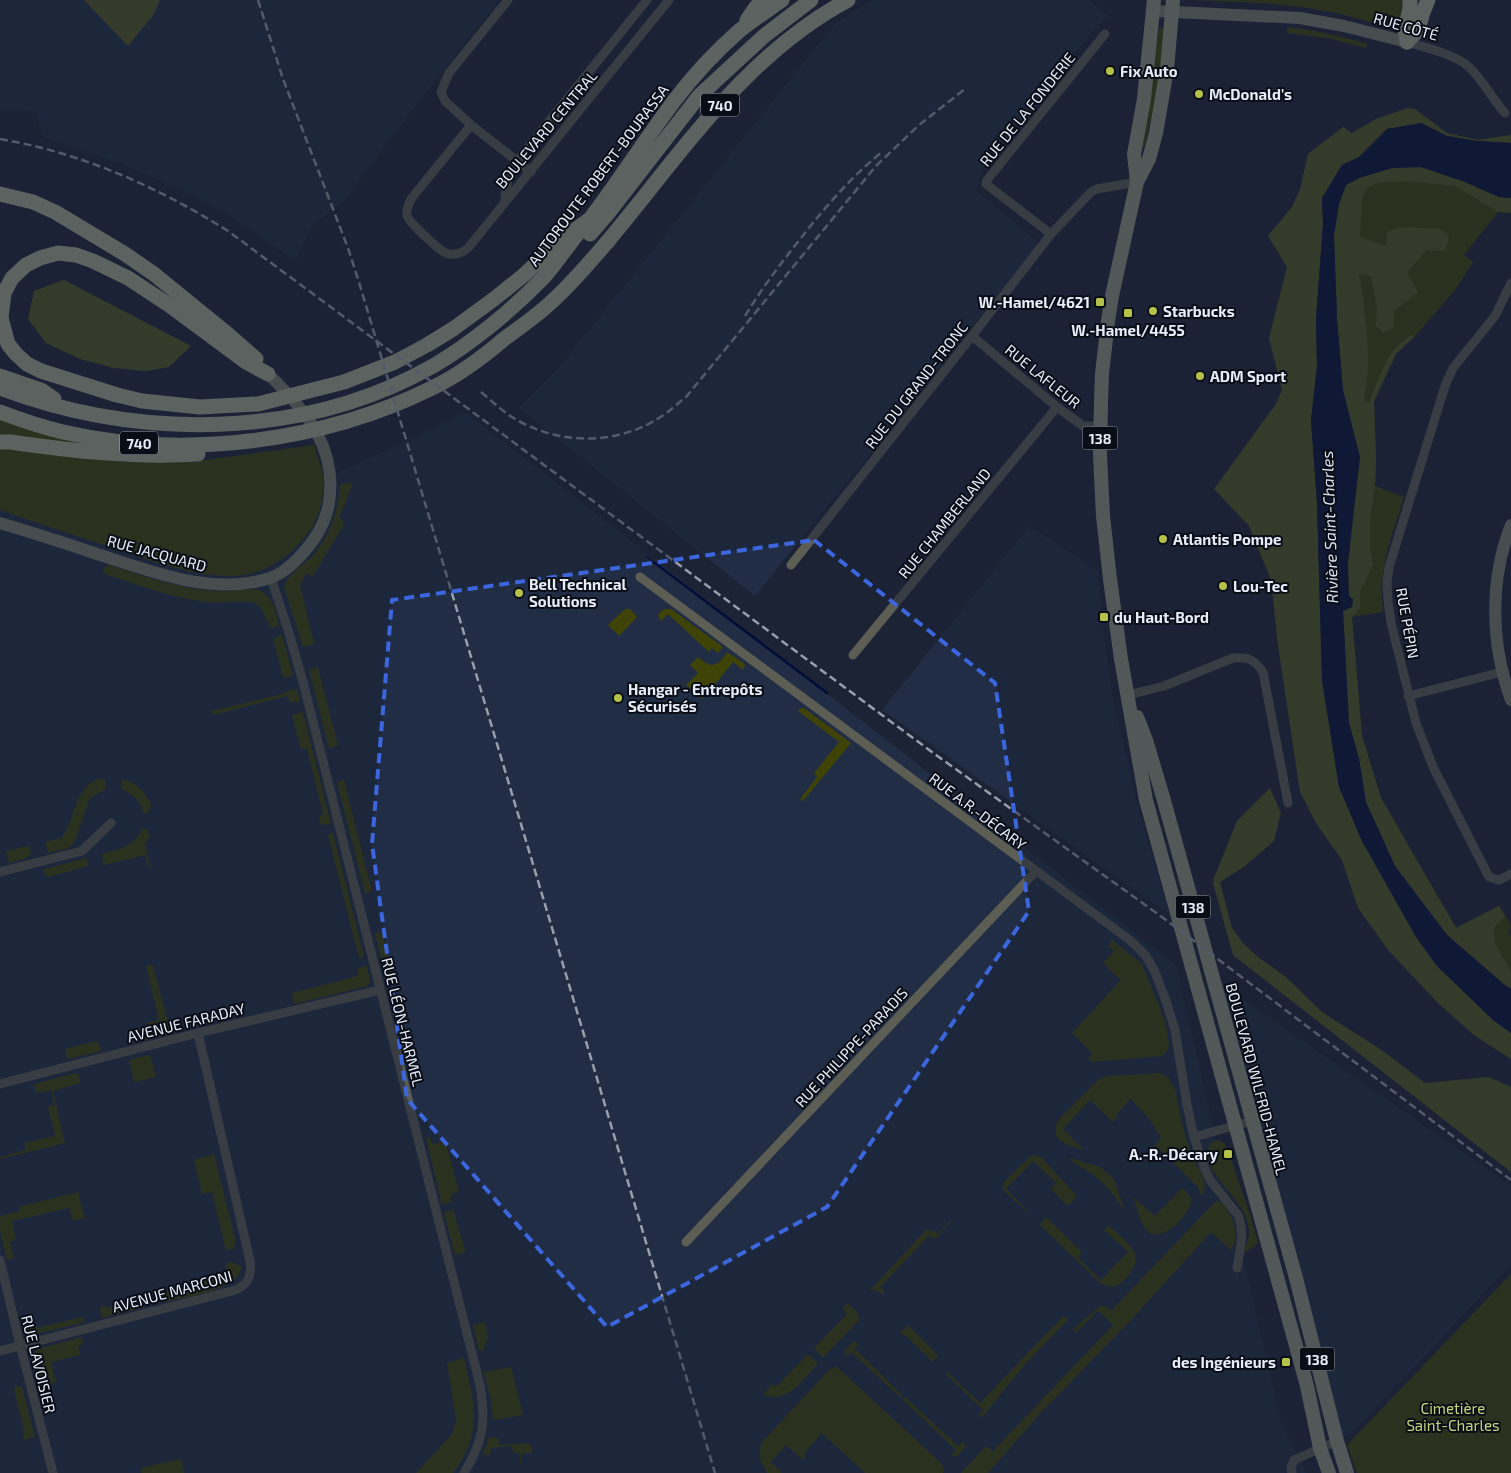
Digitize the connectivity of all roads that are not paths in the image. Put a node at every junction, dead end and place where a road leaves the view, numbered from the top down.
1 (508, 0) edge
2 (647, 0) edge
3 (669, 0) edge
4 (764, 0) edge
5 (782, 0) edge
6 (811, 0) edge
7 (848, 0) edge
8 (1410, 0) edge
9 (1428, 0) edge
10 (1154, 6) edge
11 (1173, 6) edge
12 (740, 31) junction
13 (1105, 34) dead end
14 (1407, 42) junction
15 (738, 59) junction
16 (1505, 113) dead end
17 (471, 125) junction
18 (517, 161) junction
19 (531, 172) junction
20 (1137, 182) junction
21 (0, 194) edge
22 (505, 201) junction
23 (590, 219) junction
24 (614, 233) junction
25 (1051, 234) junction
26 (552, 268) junction
27 (1511, 283) edge
28 (972, 336) junction
29 (268, 374) junction
30 (0, 376) edge
31 (0, 388) edge
32 (1057, 407) junction
33 (72, 410) junction
34 (0, 412) edge
35 (1100, 426) junction
36 (282, 441) junction
37 (0, 442) edge
38 (0, 523) edge
39 (1511, 526) edge
40 (791, 565) dead end
41 (640, 577) dead end
42 (271, 578) junction
43 (853, 656) dead end
44 (1502, 672) junction
45 (1128, 695) junction
46 (1408, 696) junction
47 (1511, 700) edge
48 (1288, 803) dead end
49 (111, 823) dead end
50 (1036, 871) junction
51 (0, 872) edge
52 (1511, 874) edge
53 (380, 990) junction
54 (198, 1033) junction
55 (0, 1084) edge
56 (1252, 1121) junction
57 (1234, 1126) junction
58 (1194, 1137) junction
59 (686, 1242) dead end
60 (0, 1260) edge
61 (1237, 1268) dead end
62 (20, 1345) junction
63 (0, 1350) edge
64 (1337, 1441) junction
65 (1320, 1448) junction
66 (53, 1473) edge
67 (464, 1473) edge
68 (1292, 1473) edge
69 (1329, 1473) edge
70 (1347, 1473) edge

1 - 17 street
2 - 18 street, BOULEVARD CENTRAL
3 - 19 street, BOULEVARD CENTRAL
4 - 12 highway
5 - 12 highway, AUTOROUTE ROBERT-BOURASSA / 740
6 - 15 highway
7 - 24 highway, 740
8 - 14 highway
9 - 14 highway
10 - 11 main road, RUE CÔTÉ
10 - 20 main road, BOULEVARD WILFRID-HAMEL / 138
11 - 14 main road, RUE CÔTÉ
11 - 20 main road, BOULEVARD WILFRID-HAMEL / 138
12 - 23 highway, AUTOROUTE ROBERT-BOURASSA / 740
13 - 25 street, RUE DE LA FONDERIE
14 - 16 street, RUE CÔTÉ
15 - 24 highway
15 - 26 highway
17 - 18 street
17 - 22 street
18 - 19 street
18 - 22 street, BOULEVARD CENTRAL
19 - 22 street, BOULEVARD CENTRAL
20 - 25 street, RUE DU GRAND-TRONC
20 - 35 main road, BOULEVARD WILFRID-HAMEL / 138
21 - 29 highway
23 - 26 highway, AUTOROUTE ROBERT-BOURASSA / 740
23 - 29 highway
24 - 36 highway, 740
25 - 28 street, RUE DU GRAND-TRONC
26 - 33 highway, AUTOROUTE ROBERT-BOURASSA / 740
27 - 46 street, RUE PÉPIN
28 - 32 street, RUE LAFLEUR
28 - 40 street, RUE DU GRAND-TRONC
29 - 42 main road, RUE JACQUARD
30 - 33 highway
31 - 33 highway, AUTOROUTE ROBERT-BOURASSA / 740
32 - 35 street, RUE LAFLEUR
32 - 43 street, RUE CHAMBERLAND
34 - 36 highway, 740
35 - 45 main road, BOULEVARD WILFRID-HAMEL / 138
36 - 37 highway
38 - 42 main road, RUE JACQUARD
39 - 44 main road
41 - 50 street, RUE A.R.-DÉCARY
42 - 53 street, RUE LÉON-HARMEL
44 - 46 street
44 - 47 main road
45 - 48 street
45 - 56 main road, BOULEVARD WILFRID-HAMEL / 138
45 - 57 main road, BOULEVARD WILFRID-HAMEL / 138
46 - 52 street, RUE PÉPIN
49 - 51 street
50 - 58 street, RUE A.R.-DÉCARY
50 - 59 street, RUE PHILIPPE-PARADIS
53 - 54 street, AVENUE FARADAY
53 - 67 street, RUE LÉON-HARMEL
54 - 55 street, AVENUE FARADAY
54 - 62 street, AVENUE MARCONI
56 - 57 street
56 - 64 main road, BOULEVARD WILFRID-HAMEL / 138
57 - 58 street
57 - 65 main road, BOULEVARD WILFRID-HAMEL / 138
58 - 61 street, RUE A.R.-DÉCARY
60 - 62 street, RUE LAVOISIER
62 - 63 street, AVENUE MARCONI
62 - 66 street, RUE LAVOISIER
64 - 65 street
64 - 70 main road, BOULEVARD WILFRID-HAMEL / 138
65 - 68 street
65 - 69 main road, BOULEVARD WILFRID-HAMEL / 138

